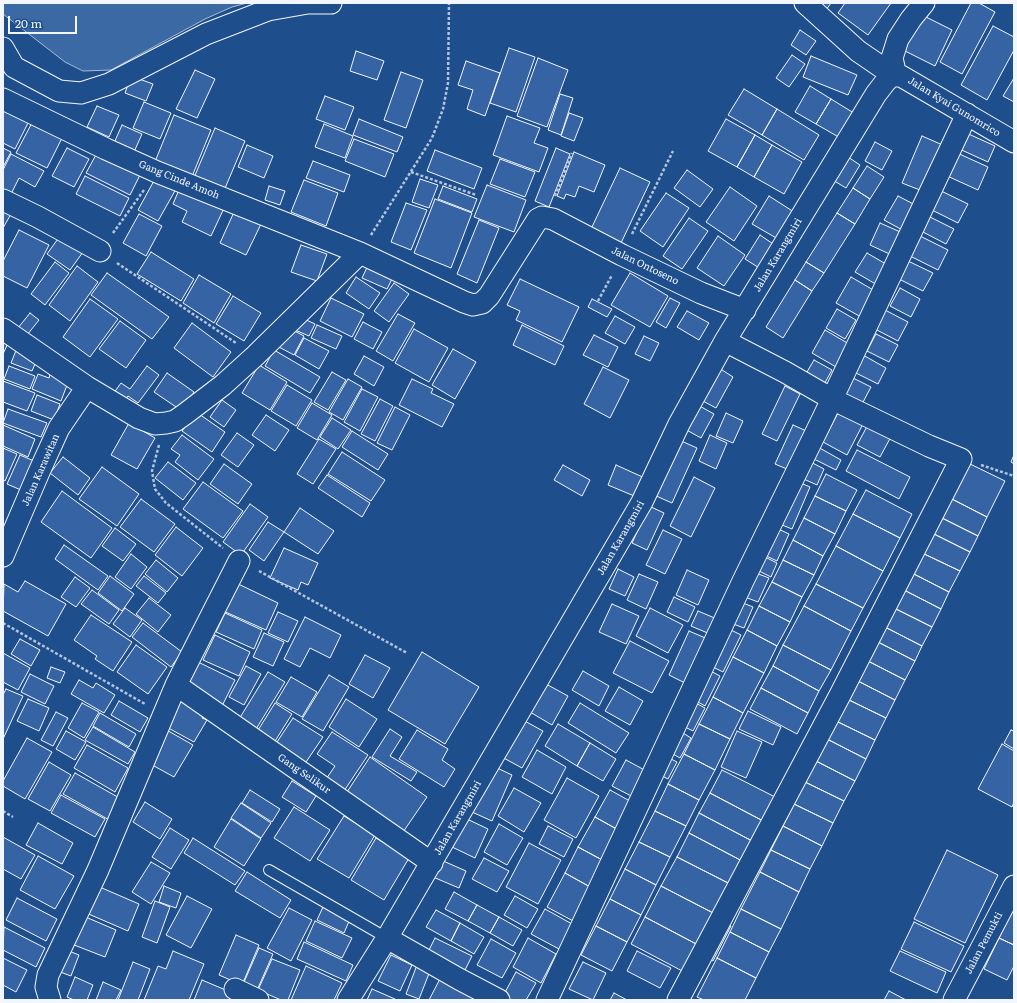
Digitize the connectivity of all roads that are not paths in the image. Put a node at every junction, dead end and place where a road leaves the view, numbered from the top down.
1 (331, 3) edge
2 (805, 3) edge
3 (924, 3) edge
4 (3, 48) edge
5 (894, 76) junction
6 (3, 99) edge
7 (967, 114) junction
8 (1014, 142) edge
9 (3, 200) edge
10 (547, 217) joint
11 (100, 251) road end
12 (360, 252) junction
13 (745, 310) junction
14 (3, 329) edge
15 (725, 341) junction
16 (87, 387) junction
17 (832, 399) junction
18 (3, 556) edge
19 (239, 561) road end
20 (176, 685) junction
21 (432, 863) junction
22 (269, 870) dead end
23 (1014, 886) edge
24 (387, 938) junction
25 (235, 989) dead end
26 (50, 1000) edge
27 (258, 1000) edge
28 (348, 1000) edge
29 (499, 1000) edge
30 (547, 1000) edge
31 (678, 1000) edge
32 (954, 1000) edge

1 - 4 street
2 - 5 street, Jalan Kyai Gunomrico
3 - 5 street
5 - 7 street, Jalan Kyai Gunomrico
5 - 13 street, Jalan Karangmiri
6 - 12 street, Gang Cinde Amoh
7 - 8 street, Jalan Kyai Gunomrico
7 - 17 street
9 - 11 street
10 - 12 street, Gang Cinde Amoh
10 - 13 street, Jalan Ontoseno
12 - 16 street
13 - 15 street, Jalan Karangmiri
14 - 16 street
15 - 17 street
15 - 21 street, Jalan Karangmiri
16 - 18 street, Jalan Karawitan
17 - 30 street
17 - 31 street
19 - 20 street
20 - 21 street, Gang Selikur
20 - 26 street
21 - 24 street, Jalan Karangmiri
22 - 24 lane
23 - 32 street, Jalan Pemukti
24 - 28 street, Jalan Karangmiri
24 - 29 street
25 - 27 street

